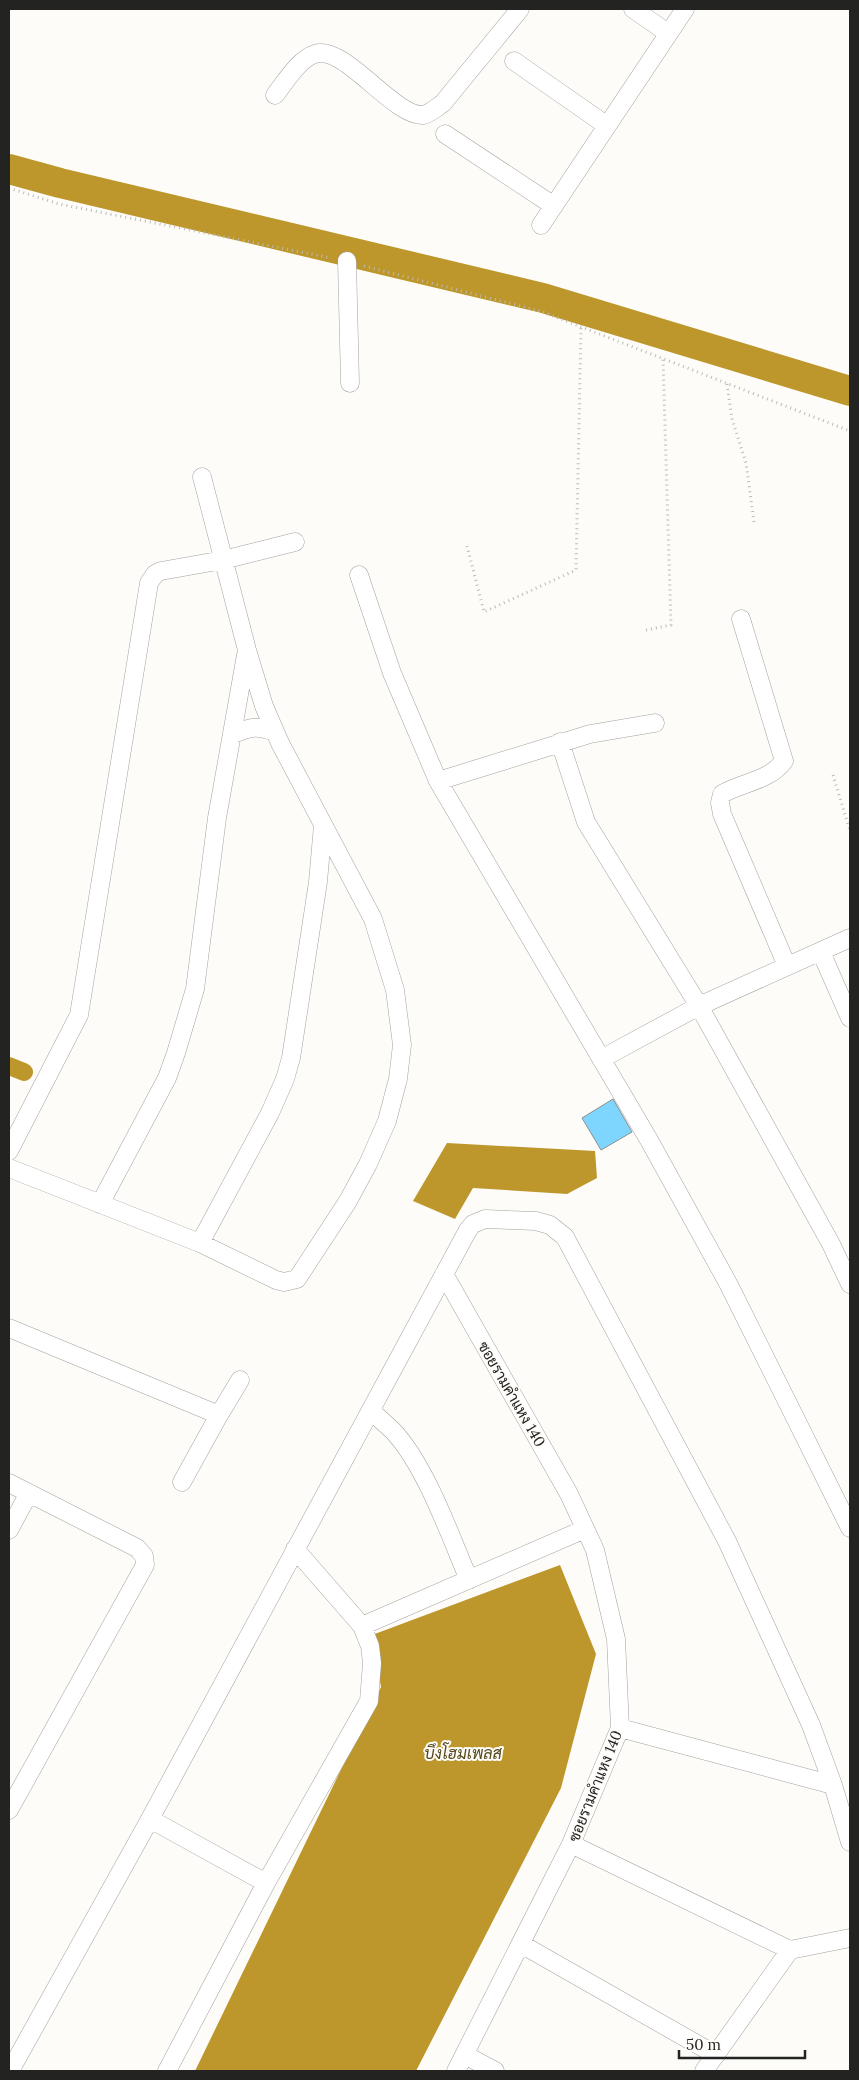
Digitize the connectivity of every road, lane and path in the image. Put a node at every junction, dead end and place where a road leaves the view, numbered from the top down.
1 (520, 9) edge
2 (632, 9) edge
3 (685, 9) edge
4 (668, 33) junction
5 (514, 60) dead end
6 (275, 95) dead end
7 (606, 125) junction
8 (445, 134) dead end
9 (9, 188) edge
10 (554, 206) junction
11 (541, 225) dead end
12 (347, 261) junction
13 (581, 327) junction
14 (662, 359) junction
15 (350, 383) dead end
16 (727, 384) junction
17 (850, 431) edge
18 (202, 477) dead end
19 (754, 522) dead end
20 (296, 542) dead end
21 (467, 546) dead end
22 (223, 560) junction
23 (359, 575) dead end
24 (741, 619) dead end
25 (646, 630) dead end
26 (247, 650) junction
27 (655, 722) dead end
28 (275, 732) junction
29 (233, 734) junction
30 (560, 742) junction
31 (833, 775) dead end
32 (438, 781) junction
33 (323, 825) junction
34 (850, 831) edge
35 (850, 938) edge
36 (821, 952) junction
37 (787, 966) junction
38 (699, 1006) junction
39 (850, 1018) edge
40 (601, 1059) junction
41 (9, 1151) edge
42 (9, 1168) edge
43 (100, 1204) junction
44 (200, 1243) junction
45 (444, 1274) junction
46 (850, 1284) edge
47 (9, 1328) edge
48 (240, 1380) dead end
49 (371, 1411) junction
50 (219, 1415) junction
51 (182, 1482) dead end
52 (9, 1483) edge
53 (29, 1493) junction
54 (850, 1528) edge
55 (585, 1529) junction
56 (9, 1530) edge
57 (295, 1549) junction
58 (469, 1580) junction
59 (362, 1626) junction
60 (620, 1728) junction
61 (833, 1785) junction
62 (9, 1810) edge
63 (150, 1819) junction
64 (850, 1842) edge
65 (571, 1844) junction
66 (266, 1883) junction
67 (850, 1938) edge
68 (521, 1944) junction
69 (790, 1950) junction
70 (465, 2055) junction
71 (716, 2055) junction
72 (10, 2071) edge
73 (167, 2071) edge
74 (456, 2071) edge
75 (495, 2071) edge
76 (704, 2071) edge

1 - 6 street
2 - 4 street
3 - 4 street
4 - 7 street
5 - 7 street
7 - 10 street
8 - 10 street
9 - 12 path
10 - 11 street
12 - 13 path
12 - 15 street
13 - 14 path
13 - 21 path
14 - 16 path
14 - 25 path
16 - 17 path
16 - 19 path
18 - 22 street
20 - 22 street
22 - 26 street
22 - 41 street
23 - 32 street
24 - 37 street
26 - 28 street
26 - 29 street
27 - 30 street
28 - 29 street
28 - 33 street
29 - 43 street
30 - 32 street
30 - 38 street
31 - 34 path
32 - 40 street
33 - 44 street
33 - 44 street
35 - 36 street
36 - 37 street
36 - 39 street
37 - 38 street
38 - 40 street
38 - 46 street
40 - 54 street
42 - 43 street
43 - 44 street
45 - 49 street
45 - 55 street, ซอยรามคำแหง 140
45 - 61 street
47 - 50 street
48 - 50 street
49 - 57 street
49 - 58 street
50 - 51 street
52 - 53 street
53 - 56 street
53 - 62 street
55 - 58 street
55 - 60 street, ซอยรามคำแหง 140
57 - 59 street
57 - 63 street
58 - 59 street
59 - 66 street
60 - 61 street
60 - 65 street, ซอยรามคำแหง 140
61 - 64 street
63 - 66 street
63 - 72 street
65 - 68 street, ซอยรามคำแหง 140
65 - 69 street
66 - 73 street
67 - 69 street
68 - 70 street, ซอยรามคำแหง 140
68 - 71 street
69 - 71 street
70 - 74 street, ซอยรามคำแหง 140
70 - 75 street
71 - 76 street

